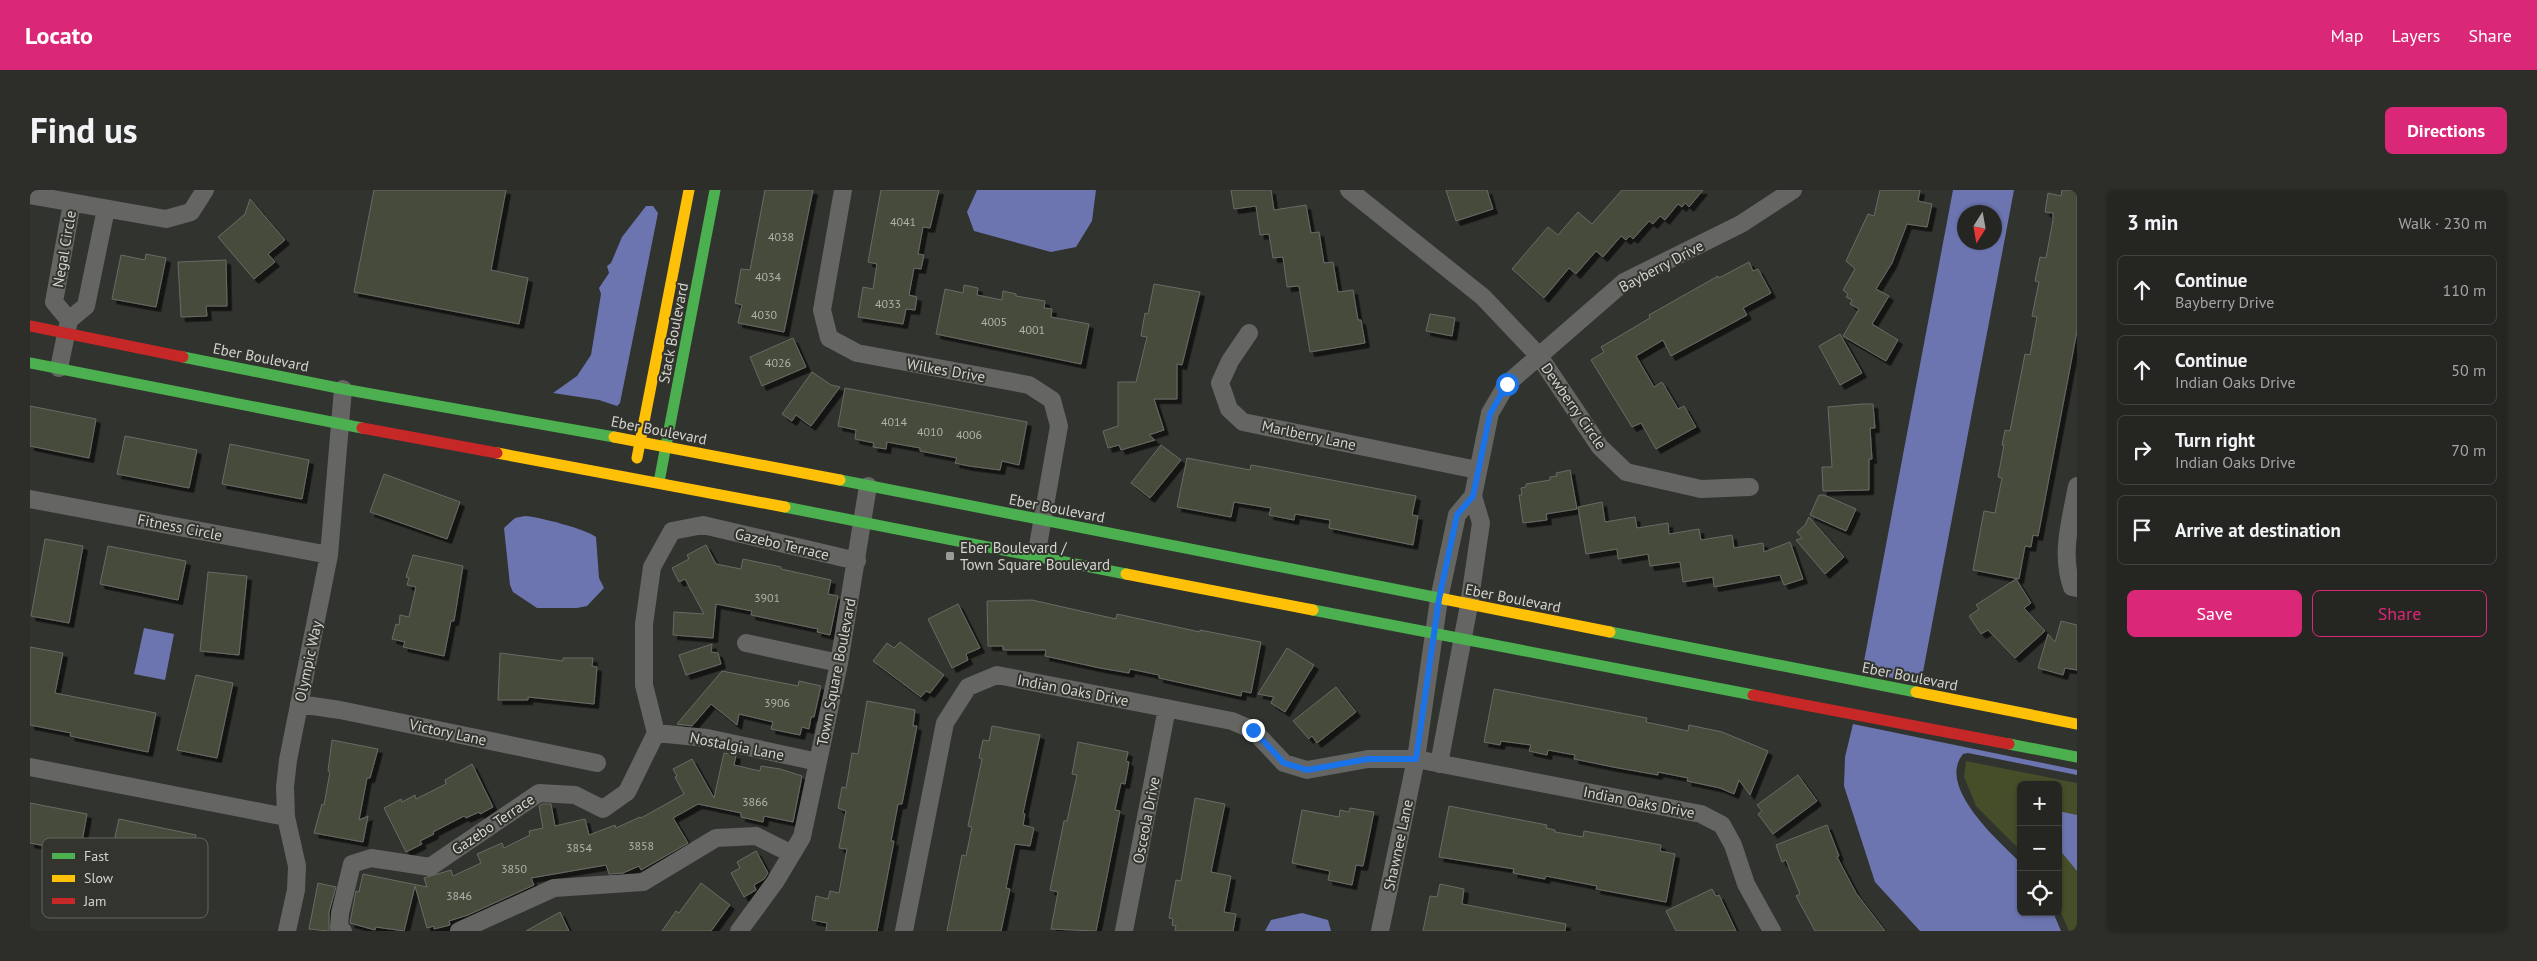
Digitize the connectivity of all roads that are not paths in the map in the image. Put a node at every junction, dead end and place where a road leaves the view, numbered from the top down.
1 (205, 190) edge
2 (689, 190) edge
3 (715, 190) edge
4 (843, 190) edge
5 (1349, 190) edge
6 (1793, 190) edge
7 (30, 194) edge
8 (72, 203) junction
9 (106, 210) junction
10 (30, 326) edge
11 (67, 327) junction
12 (1249, 333) dead end
13 (1539, 356) junction
14 (30, 363) edge
15 (59, 368) junction
16 (343, 388) junction
17 (341, 423) junction
18 (640, 441) junction
19 (666, 446) junction
20 (1478, 470) junction
21 (633, 477) junction
22 (659, 482) junction
23 (868, 486) junction
24 (2077, 486) edge
25 (1750, 487) dead end
26 (1473, 496) junction
27 (30, 498) edge
28 (863, 521) junction
29 (1043, 521) junction
30 (329, 555) junction
31 (1036, 557) junction
32 (857, 561) junction
33 (2077, 588) edge
34 (1439, 599) junction
35 (1469, 605) junction
36 (1436, 634) junction
37 (1464, 639) junction
38 (746, 644) dead end
39 (839, 663) junction
40 (299, 704) junction
41 (1167, 708) junction
42 (1424, 710) junction
43 (1448, 715) junction
44 (2077, 724) edge
45 (656, 733) junction
46 (2077, 757) edge
47 (1416, 759) junction
48 (818, 762) junction
49 (597, 763) dead end
50 (1439, 764) junction
51 (30, 767) edge
52 (286, 817) junction
53 (792, 854) junction
54 (286, 931) edge
55 (343, 931) edge
56 (459, 931) edge
57 (739, 931) edge
58 (904, 931) edge
59 (1124, 931) edge
60 (1380, 931) edge
61 (1772, 931) edge

1 - 9 street, Negal Circle
2 - 18 street, Stack Boulevard
3 - 19 street, Stack Boulevard
4 - 29 street, Wilkes Drive
5 - 13 street
6 - 13 street, Bayberry Drive
7 - 8 street, Negal Circle
8 - 9 street, Negal Circle
8 - 11 street, Negal Circle
9 - 11 street
10 - 11 street, Eber Boulevard
11 - 15 street
11 - 16 street, Eber Boulevard
12 - 20 street, Marlberry Lane
13 - 20 street, Bayberry Drive
13 - 25 street, Dewberry Circle
14 - 15 street
15 - 17 street
16 - 17 street, Olympic Way
16 - 18 street, Eber Boulevard
17 - 21 street
17 - 30 street, Olympic Way
18 - 19 street, Eber Boulevard
18 - 21 street, Stack Boulevard
19 - 22 street, Stack Boulevard
19 - 23 street, Eber Boulevard
20 - 26 street, Bayberry Drive
21 - 22 street
22 - 28 street
23 - 28 street, Town Square Boulevard
23 - 29 street, Eber Boulevard
24 - 33 street
26 - 34 street, Bayberry Drive
26 - 35 street, Bayberry Drive
27 - 30 street, Fitness Circle
28 - 31 street
28 - 32 street, Town Square Boulevard
29 - 31 street, Wilkes Drive
29 - 34 street, Eber Boulevard
30 - 40 street, Olympic Way
31 - 36 street
32 - 39 street, Town Square Boulevard
32 - 45 street, Gazebo Terrace
34 - 35 street, Eber Boulevard
34 - 36 street, Bayberry Drive
35 - 37 street, Bayberry Drive
35 - 44 street, Eber Boulevard
36 - 37 street
36 - 42 street
37 - 43 street
37 - 46 street
38 - 39 street
39 - 48 street, Town Square Boulevard
40 - 49 street, Victory Lane
40 - 52 street, Olympic Way
41 - 47 street, Indian Oaks Drive
41 - 58 street, Indian Oaks Drive
41 - 59 street, Osceola Drive
42 - 43 street
42 - 47 street
43 - 50 street
45 - 48 street, Nostalgia Lane
45 - 55 street, Gazebo Terrace
47 - 50 street, Indian Oaks Drive
47 - 60 street, Shawnee Lane
48 - 53 street, Town Square Boulevard
50 - 61 street, Indian Oaks Drive
51 - 52 street
52 - 54 street, Olympic Way
53 - 56 street
53 - 57 street, Town Square Boulevard

